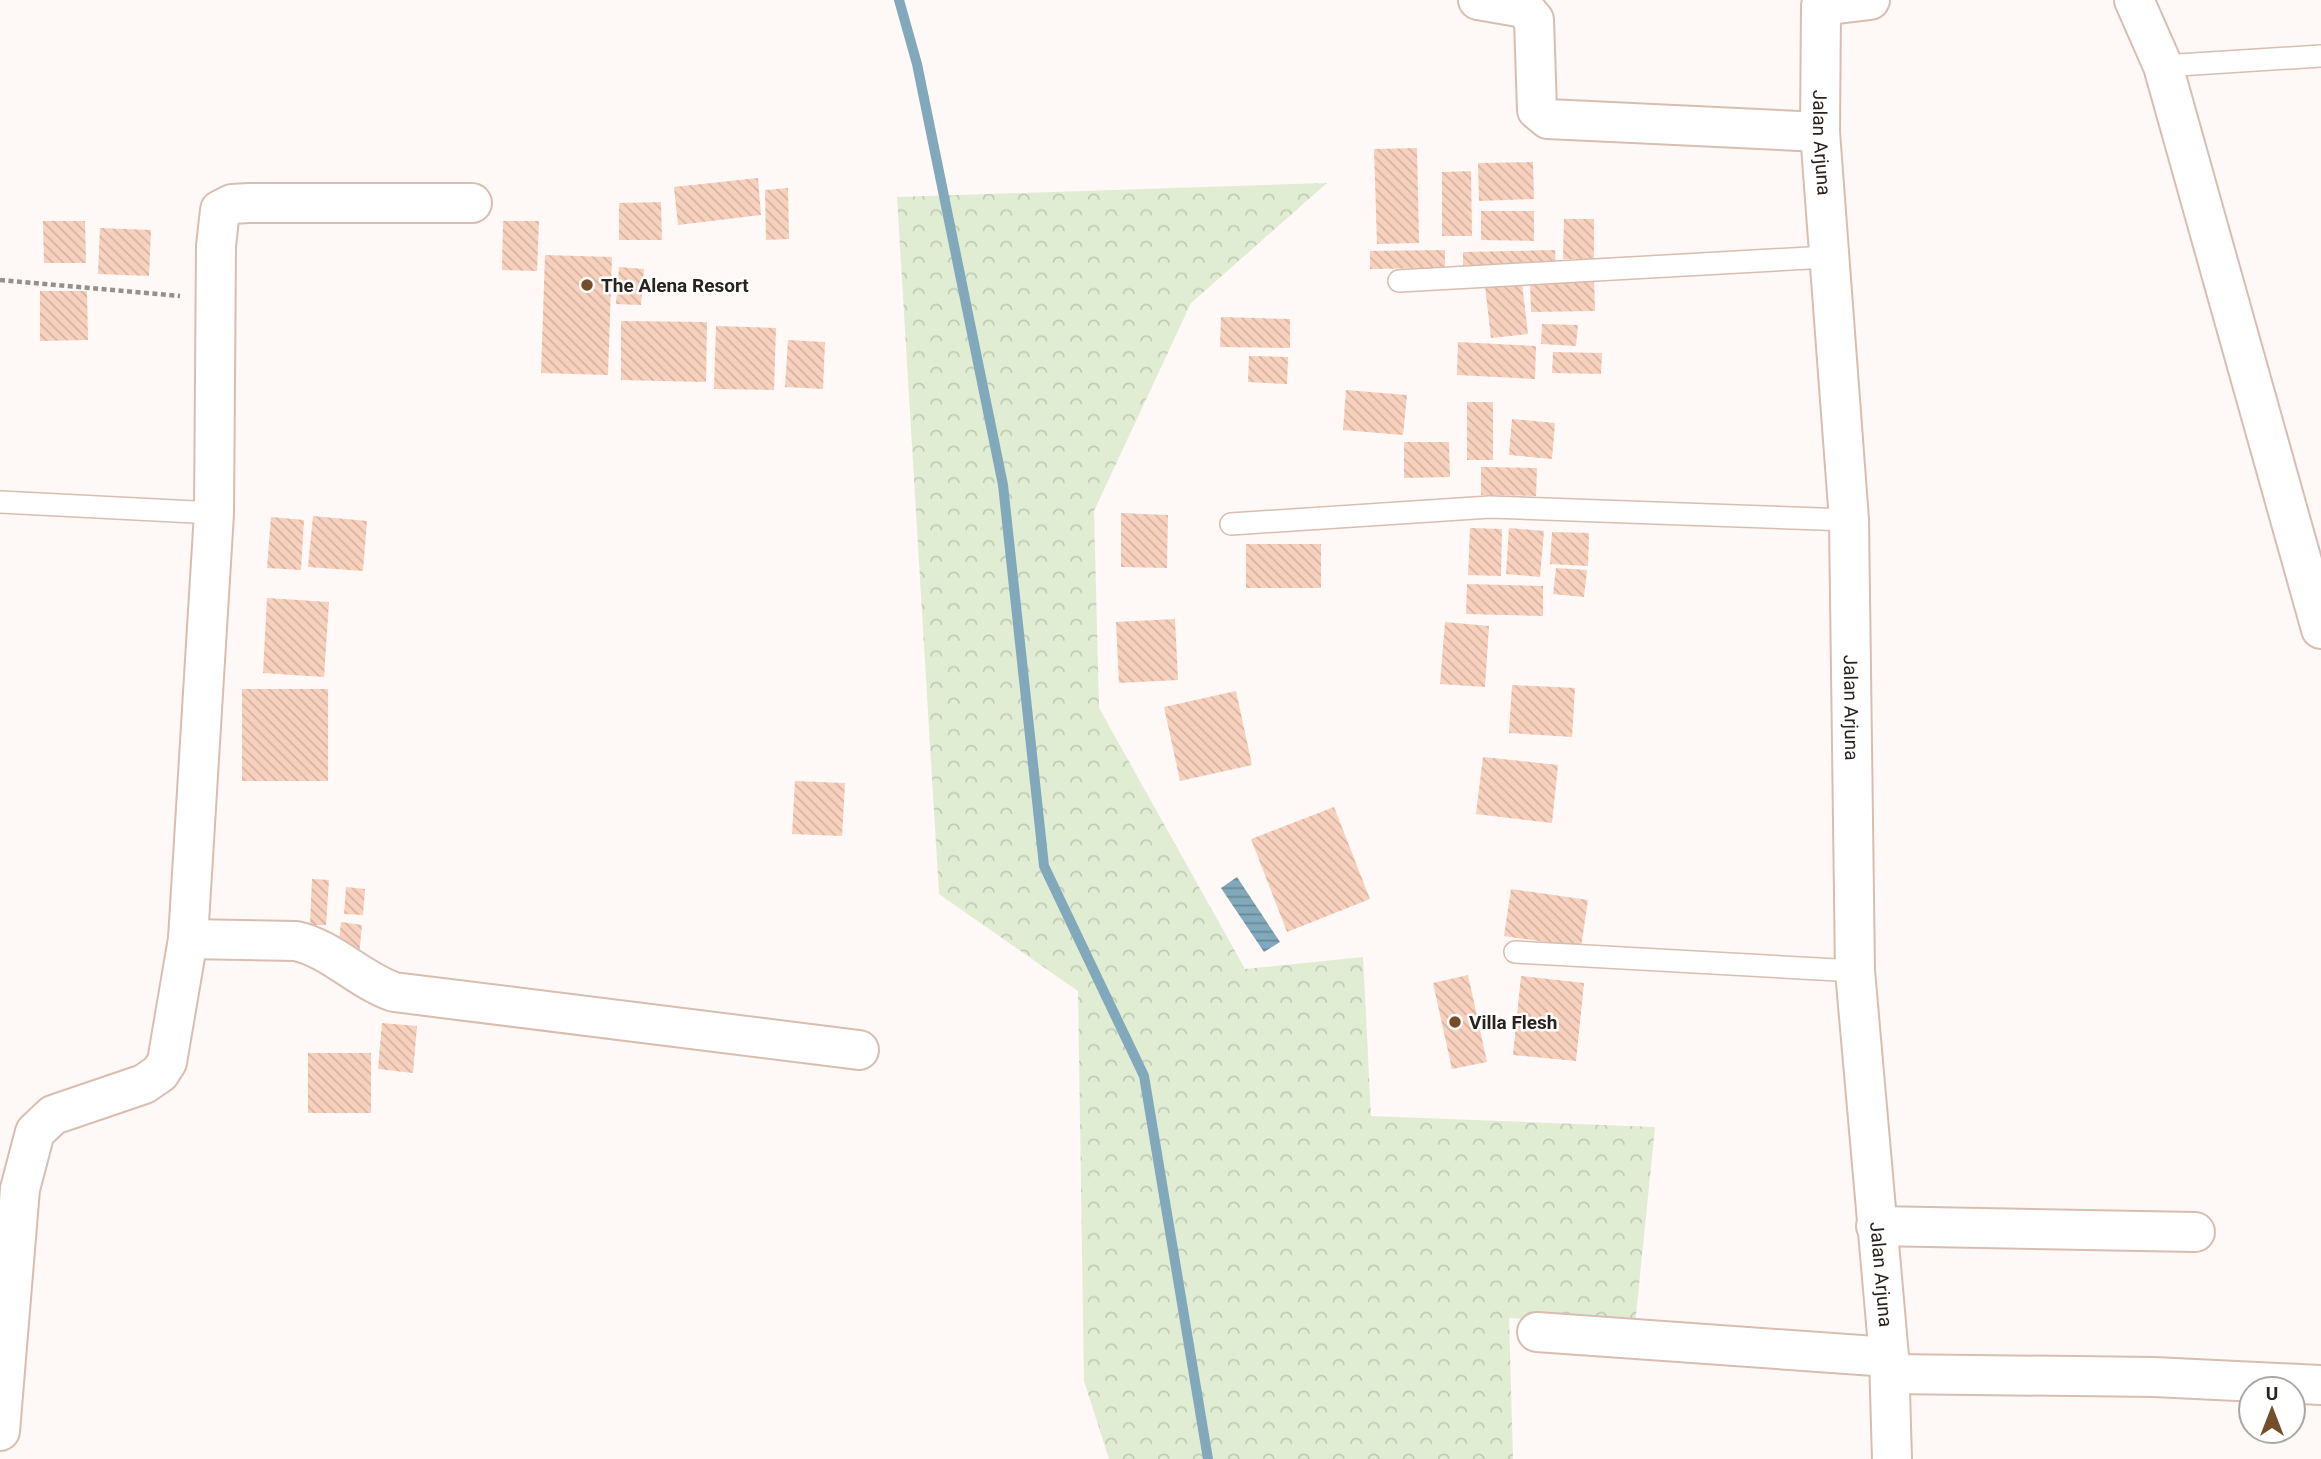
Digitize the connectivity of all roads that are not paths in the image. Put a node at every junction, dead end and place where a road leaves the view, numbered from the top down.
1 (1478, 0) edge
2 (1870, 0) edge
3 (2133, 0) edge
4 (1821, 3) edge
5 (2321, 56) edge
6 (2163, 66) junction
7 (1820, 132) junction
8 (472, 203) dead end
9 (1827, 257) junction
10 (1399, 281) dead end
11 (0, 502) edge
12 (214, 513) junction
13 (1849, 520) junction
14 (1231, 524) dead end
15 (2321, 629) edge
16 (188, 939) junction
17 (1515, 952) dead end
18 (1855, 971) junction
19 (859, 1049) dead end
20 (1875, 1226) junction
21 (2194, 1232) dead end
22 (1537, 1332) dead end
23 (1889, 1365) junction
24 (2321, 1385) edge
25 (0, 1431) edge
26 (1892, 1459) edge

1 - 7 street
2 - 4 street, Jalan Arjuna
3 - 6 street
4 - 7 street, Jalan Arjuna
5 - 6 lane
6 - 15 street
7 - 9 street, Jalan Arjuna
8 - 12 street
9 - 10 lane
9 - 13 street, Jalan Arjuna
11 - 12 lane
12 - 16 street
13 - 14 lane
13 - 18 street, Jalan Arjuna
16 - 19 street
16 - 25 street
17 - 18 lane
18 - 20 street, Jalan Arjuna
20 - 21 street
20 - 23 street, Jalan Arjuna
22 - 23 street
23 - 24 street
23 - 26 street, Jalan Arjuna

